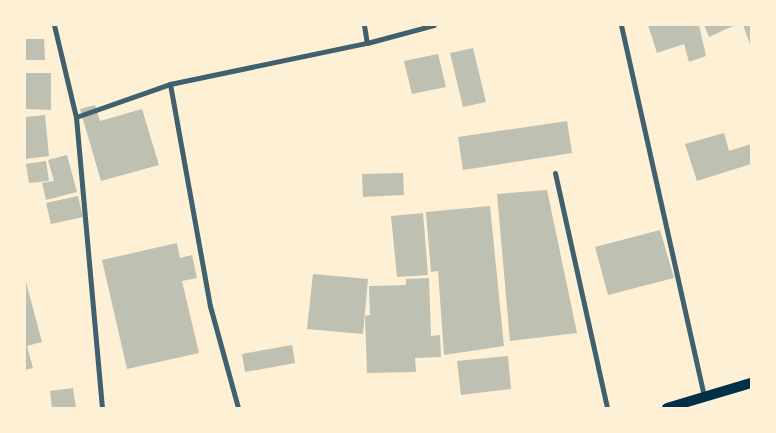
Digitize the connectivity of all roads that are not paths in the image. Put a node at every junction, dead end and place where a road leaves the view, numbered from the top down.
1 (54, 25) edge
2 (364, 25) edge
3 (434, 25) edge
4 (621, 25) edge
5 (367, 43) junction
6 (170, 84) junction
7 (76, 117) junction
8 (554, 173) dead end
9 (751, 384) edge
10 (704, 397) junction
11 (102, 408) edge
12 (238, 408) edge
13 (606, 408) edge
14 (667, 408) edge

1 - 7 street
2 - 5 street
3 - 5 street
4 - 10 street
5 - 6 street
6 - 7 street
6 - 12 street
7 - 11 street
8 - 13 street
9 - 10 main road
10 - 14 main road

